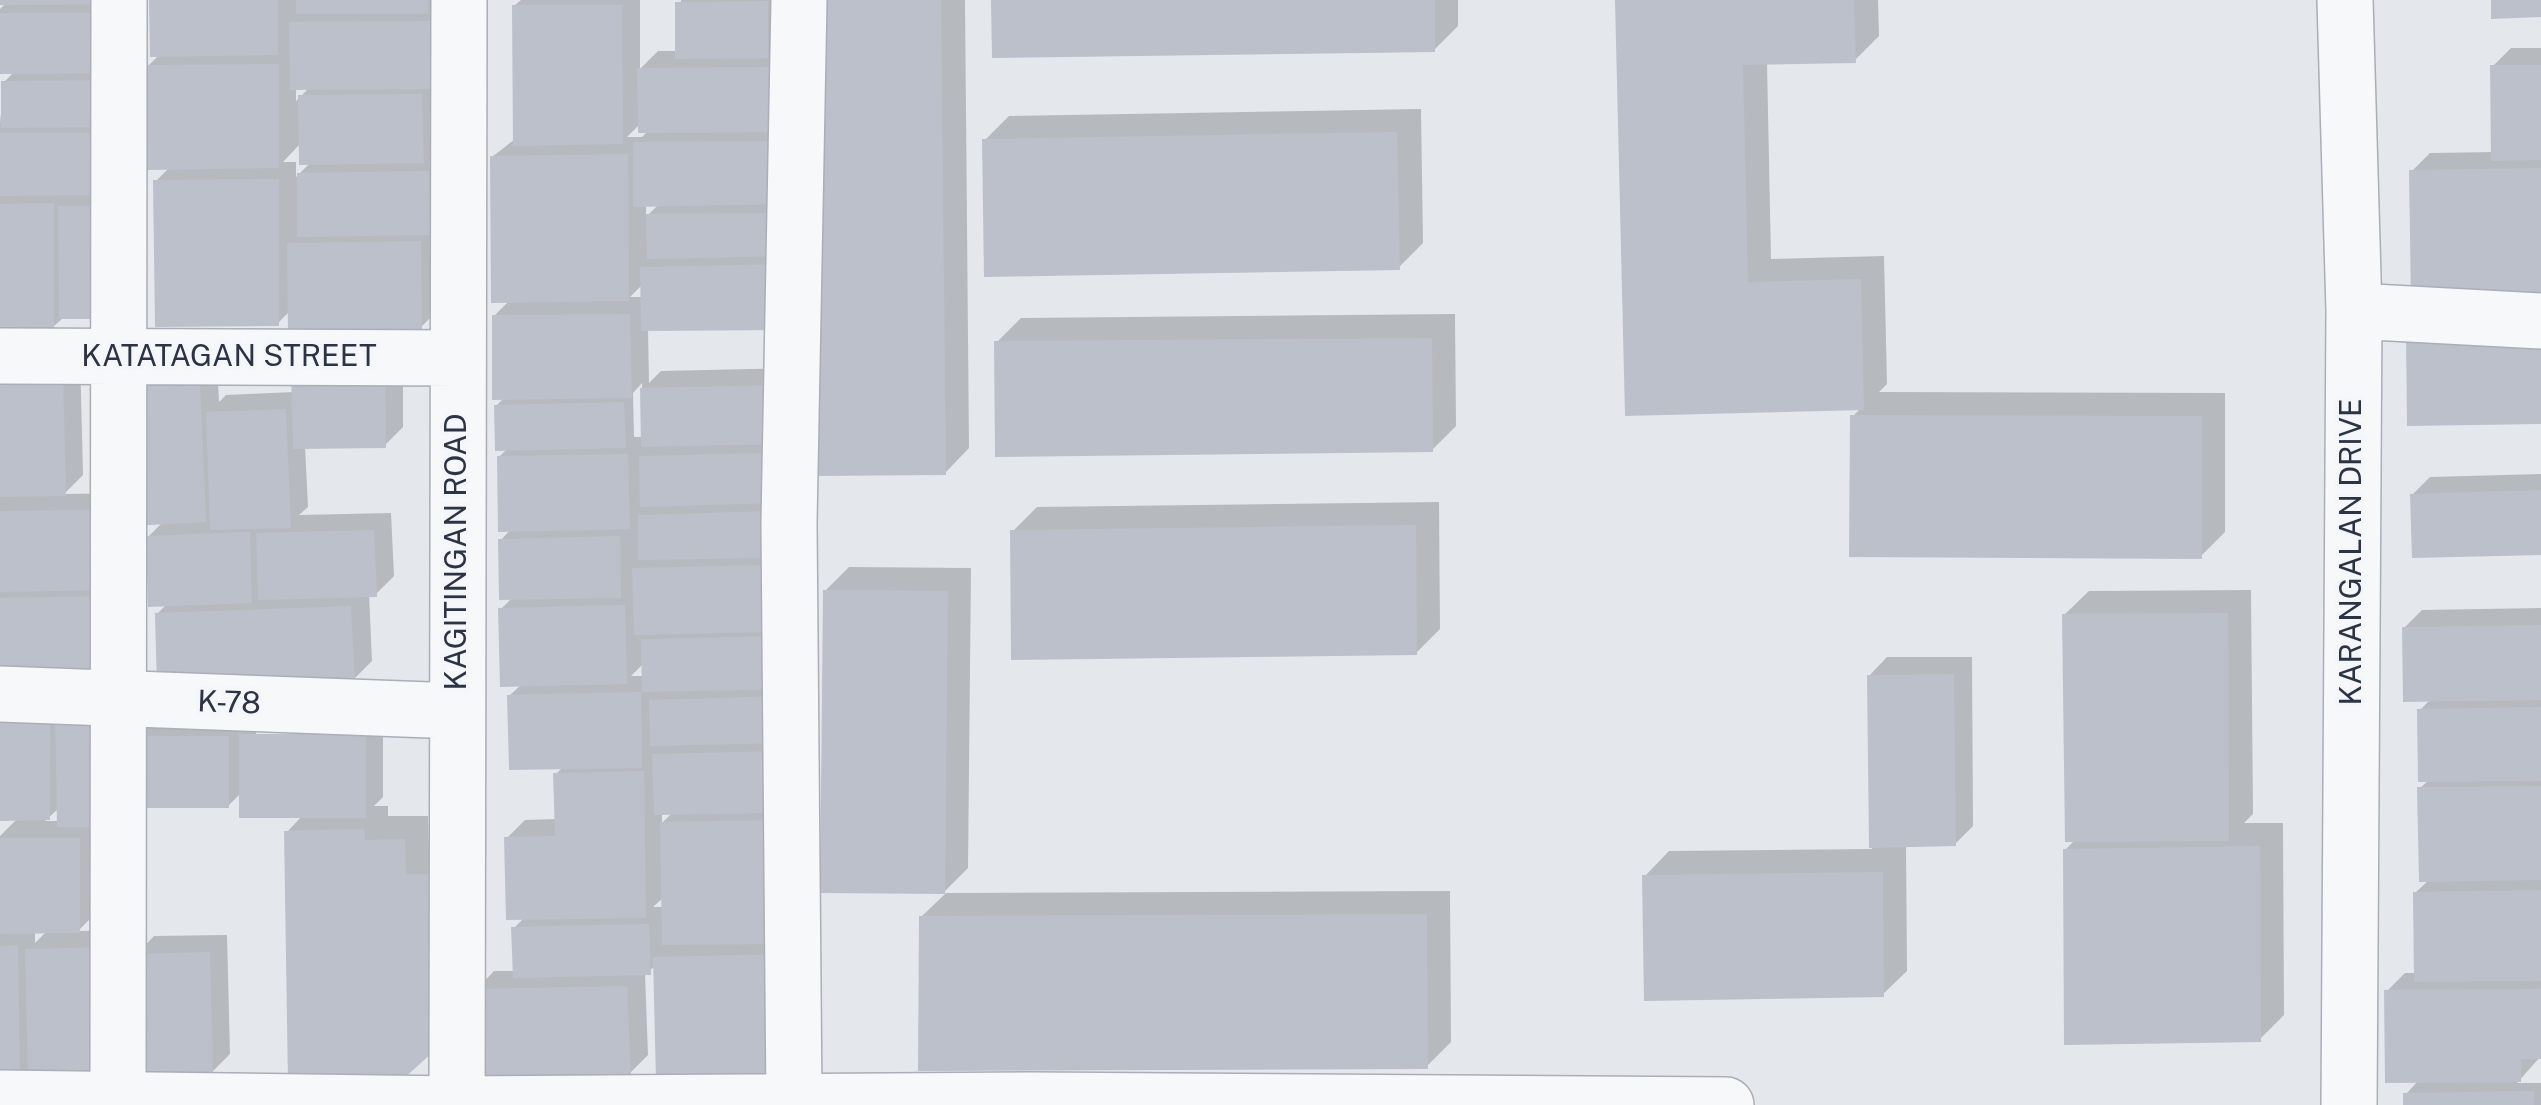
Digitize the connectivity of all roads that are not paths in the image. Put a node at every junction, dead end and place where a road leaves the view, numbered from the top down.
1 (119, 0) edge
2 (459, 0) edge
3 (799, 0) edge
4 (2345, 0) edge
5 (2354, 311) junction
6 (2541, 320) edge
7 (0, 356) edge
8 (121, 357) junction
9 (458, 358) junction
10 (0, 694) edge
11 (122, 699) junction
12 (457, 711) junction
13 (0, 1098) edge
14 (118, 1102) edge
15 (794, 1102) junction
16 (1031, 1102) edge
17 (456, 1105) edge
18 (1726, 1105) edge
19 (2349, 1105) edge

1 - 8 street
2 - 9 street, KAGITINGAN ROAD
3 - 15 street
4 - 5 street, KARANGALAN DRIVE
5 - 6 street
5 - 19 street, KARANGALAN DRIVE
7 - 8 street, KATATAGAN STREET
8 - 9 street, KATATAGAN STREET
8 - 11 street
9 - 12 street, KAGITINGAN ROAD
10 - 11 street, K-78
11 - 12 street, K-78
11 - 14 street
12 - 17 street, KAGITINGAN ROAD
13 - 14 street
14 - 17 street
15 - 16 street
15 - 17 street
16 - 18 street

